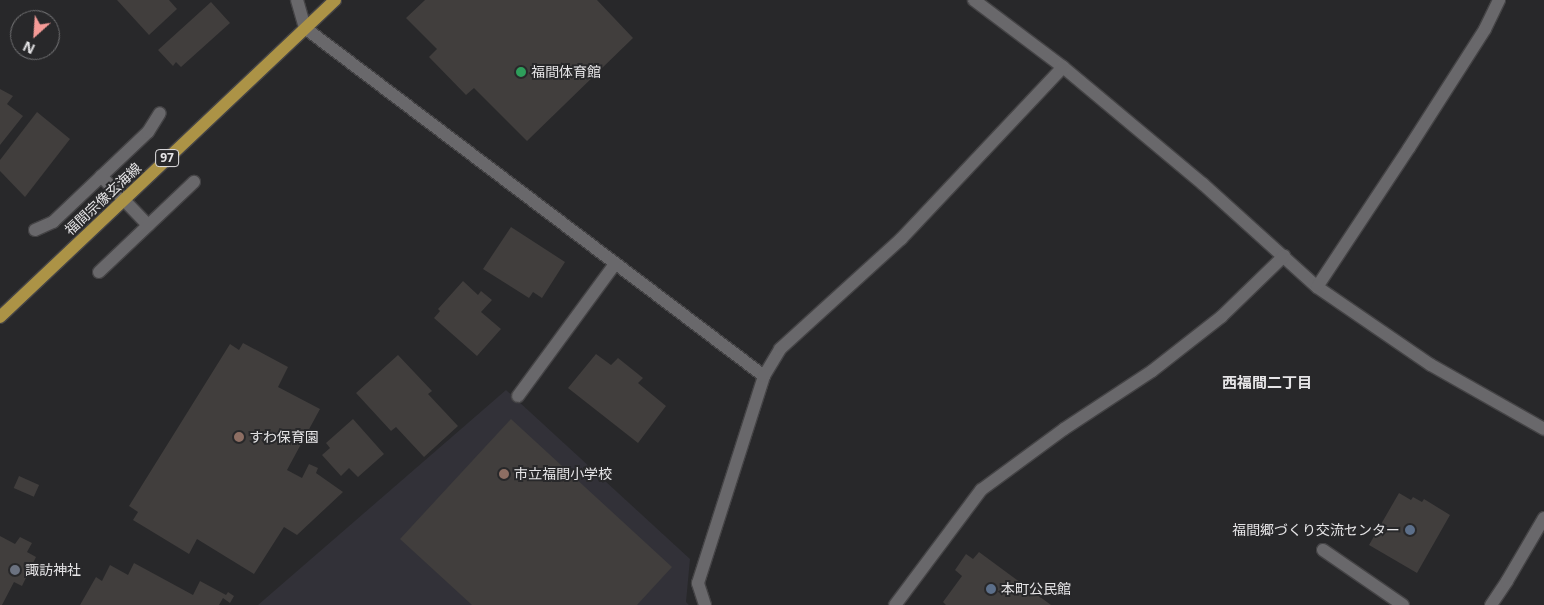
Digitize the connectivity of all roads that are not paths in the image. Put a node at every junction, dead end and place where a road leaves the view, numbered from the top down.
1 (297, 0) edge
2 (335, 0) edge
3 (974, 0) edge
4 (1499, 0) edge
5 (305, 28) junction
6 (1064, 67) junction
7 (160, 113) dead end
8 (101, 176) junction
9 (194, 182) dead end
10 (148, 225) junction
11 (35, 230) dead end
12 (1284, 256) junction
13 (615, 264) junction
14 (99, 272) dead end
15 (1316, 288) junction
16 (0, 317) edge
17 (764, 376) junction
18 (518, 396) dead end
19 (1544, 429) edge
20 (1544, 518) edge
21 (1323, 550) dead end
22 (705, 605) edge
23 (895, 605) edge
24 (1403, 605) edge
25 (1491, 605) edge

1 - 5 street
2 - 5 main road, 福間宗像玄海線 / 97
3 - 6 street
4 - 15 street
5 - 13 street
5 - 16 main road, 福間宗像玄海線 / 97
6 - 12 street
6 - 17 street
7 - 8 street
8 - 10 street
8 - 11 street
9 - 10 street
10 - 14 street
12 - 15 street
12 - 23 street
13 - 17 street
13 - 18 street
15 - 19 street
17 - 22 street
20 - 25 street
21 - 24 street

